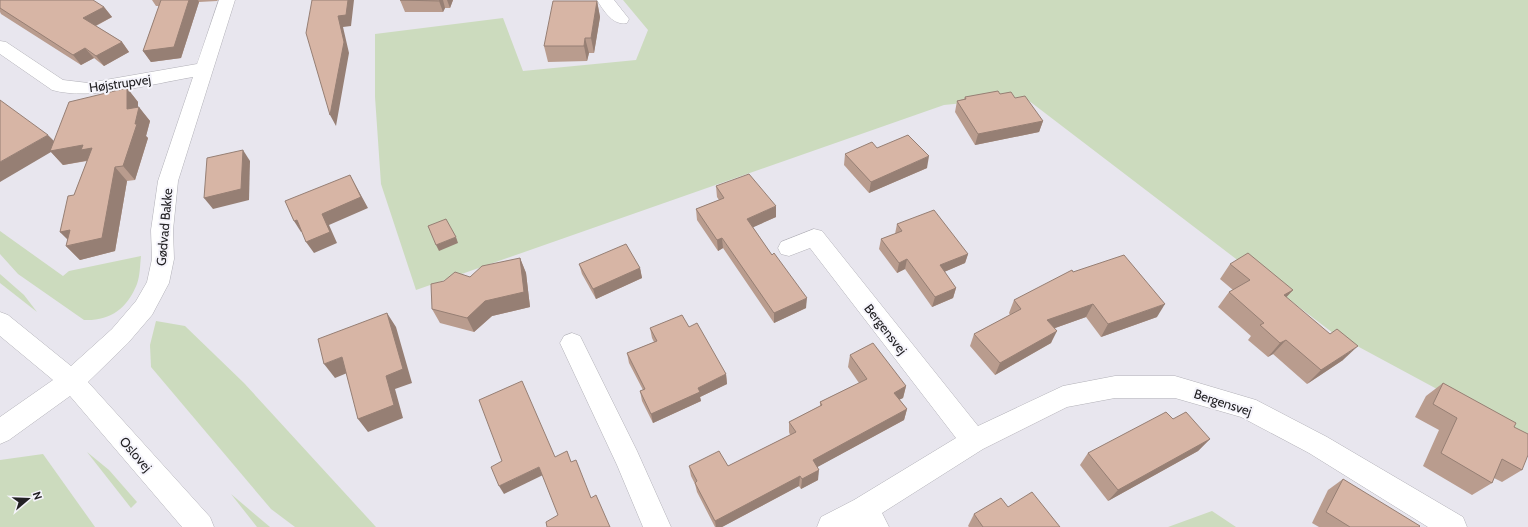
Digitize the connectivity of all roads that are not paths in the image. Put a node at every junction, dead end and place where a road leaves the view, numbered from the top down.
1 (227, 0) edge
2 (605, 0) edge
3 (621, 19) dead end
4 (0, 46) edge
5 (203, 69) junction
6 (789, 248) dead end
7 (0, 322) edge
8 (572, 343) dead end
9 (72, 381) junction
10 (0, 432) edge
11 (974, 441) junction
12 (870, 518) edge
13 (200, 527) edge
14 (657, 527) edge
15 (831, 527) edge
16 (1453, 527) edge

1 - 5 street, Gødvad Bakke
2 - 3 street
4 - 5 street, Højstrupvej
5 - 9 street, Gødvad Bakke
6 - 11 street, Bergensvej
7 - 9 street, Oslovej
8 - 14 street
9 - 10 street
9 - 13 street, Oslovej
11 - 12 street, Bergensvej
11 - 16 street, Bergensvej
12 - 15 street, Bergensvej

